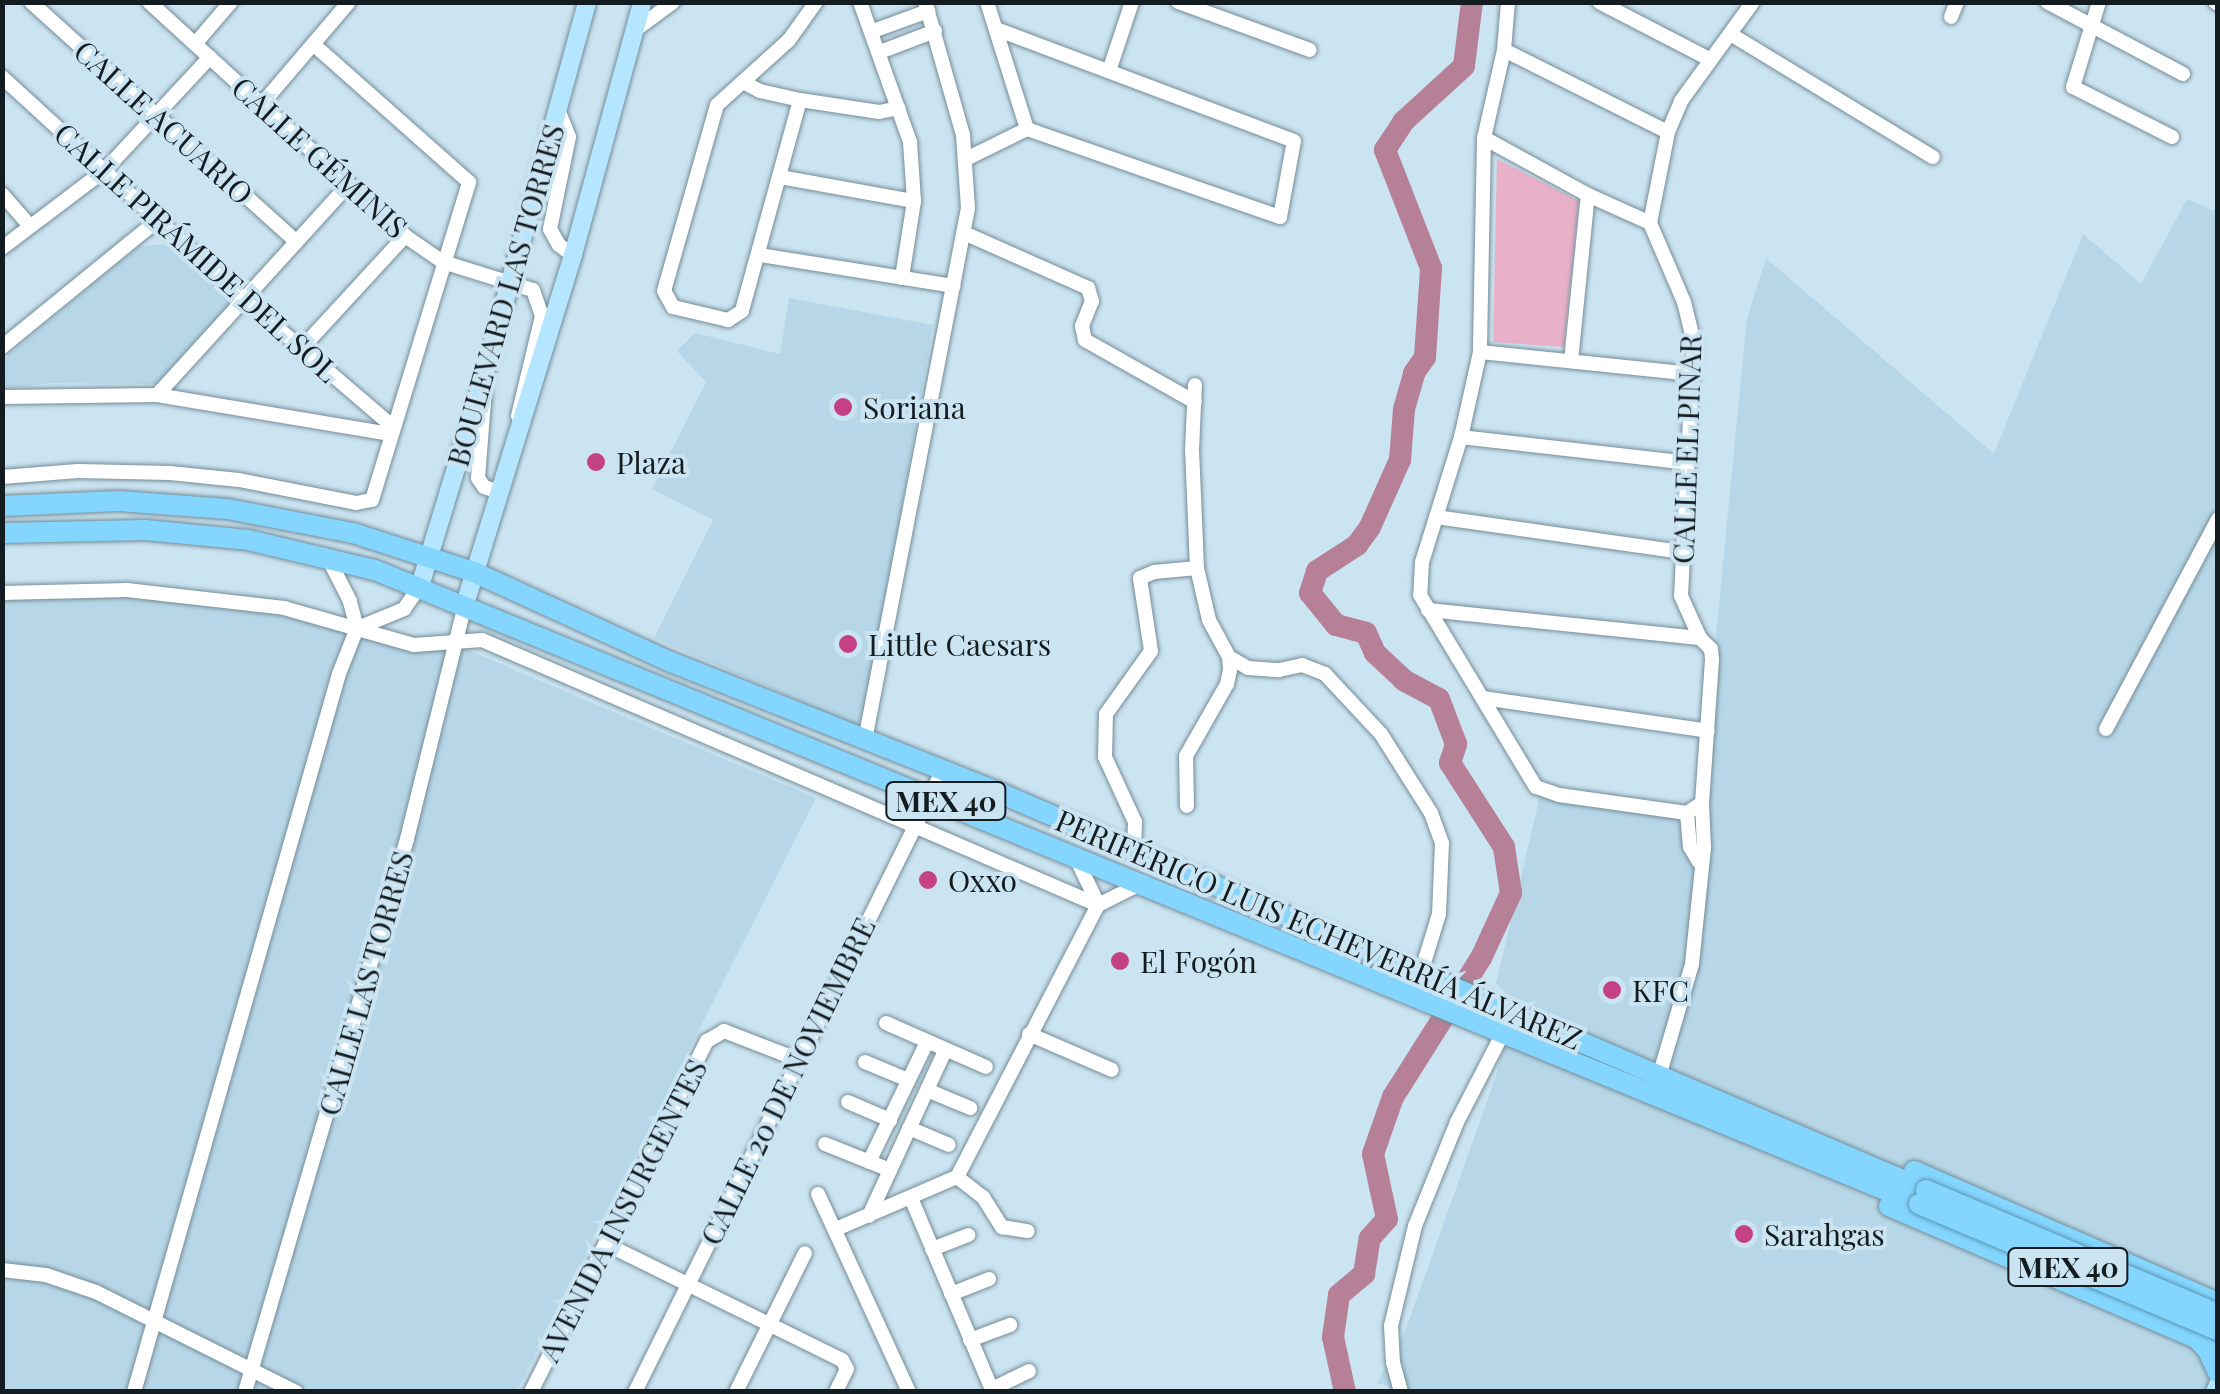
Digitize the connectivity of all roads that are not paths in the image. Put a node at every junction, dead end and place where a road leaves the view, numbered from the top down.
1 (31, 2) edge
2 (149, 2) edge
3 (231, 2) edge
4 (349, 2) edge
5 (587, 2) edge
6 (642, 2) edge
7 (673, 2) edge
8 (816, 2) edge
9 (860, 2) edge
10 (987, 2) edge
11 (1132, 2) edge
12 (1178, 2) edge
13 (1508, 2) edge
14 (1598, 2) edge
15 (1753, 2) edge
16 (2047, 2) edge
17 (2099, 2) edge
18 (926, 7) edge
19 (2092, 26) junction
20 (996, 29) junction
21 (634, 31) junction
22 (873, 31) junction
23 (935, 31) junction
24 (1732, 35) junction
25 (194, 44) junction
26 (312, 44) junction
27 (1310, 50) dead end
28 (1504, 50) junction
29 (880, 52) junction
30 (210, 57) junction
31 (1710, 59) junction
32 (1109, 72) junction
33 (2183, 74) dead end
34 (2, 76) edge
35 (743, 82) junction
36 (800, 100) junction
37 (261, 104) junction
38 (558, 107) junction
39 (899, 108) junction
40 (157, 117) junction
41 (1027, 129) junction
42 (1668, 132) junction
43 (2172, 137) dead end
44 (1484, 138) junction
45 (1932, 157) dead end
46 (966, 160) junction
47 (104, 170) junction
48 (780, 178) junction
49 (349, 184) junction
50 (2, 194) edge
51 (1588, 195) junction
52 (914, 201) junction
53 (160, 218) junction
54 (1650, 223) junction
55 (30, 226) junction
56 (964, 233) junction
57 (406, 236) junction
58 (296, 242) junction
59 (2, 248) edge
60 (573, 255) junction
61 (760, 255) junction
62 (443, 262) junction
63 (902, 278) junction
64 (509, 280) junction
65 (954, 286) junction
66 (244, 300) junction
67 (2, 347) edge
68 (301, 349) junction
69 (1480, 352) junction
70 (1571, 361) junction
71 (485, 373) junction
72 (1694, 374) junction
73 (1196, 385) dead end
74 (157, 395) junction
75 (2, 397) edge
76 (1195, 402) junction
77 (518, 426) junction
78 (392, 430) junction
79 (1461, 436) junction
80 (1689, 463) junction
81 (2, 477) edge
82 (499, 492) junction
83 (2, 506) edge
84 (1436, 517) junction
85 (2218, 519) edge
86 (2, 533) edge
87 (485, 538) junction
88 (1683, 552) junction
89 (434, 554) junction
90 (326, 556) junction
91 (1197, 568) junction
92 (474, 572) junction
93 (420, 586) junction
94 (513, 589) junction
95 (2, 593) edge
96 (465, 604) junction
97 (1428, 610) junction
98 (357, 628) junction
99 (1700, 638) junction
100 (456, 640) junction
101 (1229, 658) junction
102 (1483, 698) junction
103 (2106, 729) dead end
104 (1708, 731) junction
105 (865, 740) junction
106 (942, 772) junction
107 (929, 794) junction
108 (1702, 803) junction
109 (1187, 806) dead end
110 (1687, 813) junction
111 (914, 824) junction
112 (1134, 851) junction
113 (1073, 852) junction
114 (1699, 862) junction
115 (1145, 882) junction
116 (1098, 905) junction
117 (1430, 977) junction
118 (886, 1023) dead end
119 (1503, 1033) junction
120 (1029, 1034) junction
121 (927, 1042) junction
122 (945, 1051) junction
123 (798, 1060) junction
124 (865, 1062) dead end
125 (986, 1068) dead end
126 (1112, 1070) dead end
127 (1660, 1073) junction
128 (908, 1080) junction
129 (927, 1090) junction
130 (848, 1102) dead end
131 (970, 1108) dead end
132 (890, 1120) junction
133 (909, 1128) junction
134 (1812, 1141) junction
135 (825, 1144) dead end
136 (948, 1145) dead end
137 (869, 1162) junction
138 (890, 1170) junction
139 (1844, 1173) junction
140 (957, 1176) junction
141 (818, 1194) dead end
142 (1923, 1196) junction
143 (912, 1198) junction
144 (869, 1216) junction
145 (836, 1229) junction
146 (1028, 1231) dead end
147 (968, 1234) dead end
148 (606, 1244) junction
149 (932, 1250) junction
150 (805, 1253) dead end
151 (2, 1270) edge
152 (988, 1279) dead end
153 (687, 1284) junction
154 (950, 1294) junction
155 (2213, 1305) edge
156 (154, 1320) junction
157 (770, 1325) junction
158 (1010, 1325) dead end
159 (2210, 1335) edge
160 (970, 1340) junction
161 (251, 1370) junction
162 (1029, 1371) dead end
163 (2218, 1374) edge
164 (992, 1390) edge
165 (134, 1392) edge
166 (245, 1392) edge
167 (296, 1392) edge
168 (531, 1392) edge
169 (635, 1392) edge
170 (736, 1392) edge
171 (836, 1392) edge
172 (909, 1392) edge
173 (1401, 1392) edge

1 - 40 street, CALLE ACUARIO
2 - 25 street, CALLE GÉMINIS
3 - 25 street
4 - 26 street
5 - 38 main road, BOULEVARD LAS TORRES
6 - 21 main road, BOULEVARD LAS TORRES
7 - 21 street
8 - 35 street
9 - 22 street
10 - 20 street
11 - 32 street
12 - 27 street
13 - 28 street
14 - 31 street
15 - 24 street
16 - 19 street
17 - 19 street
18 - 22 street
18 - 23 street
19 - 33 street
19 - 43 street
20 - 32 street
20 - 41 street
21 - 60 main road, BOULEVARD LAS TORRES
22 - 29 street
23 - 29 street
23 - 46 street
24 - 31 street
24 - 45 street
25 - 30 street, CALLE GÉMINIS
26 - 37 street
26 - 62 street
28 - 42 street
28 - 44 street
29 - 39 street
30 - 37 street, CALLE GÉMINIS
30 - 40 street
31 - 42 street
32 - 41 street
34 - 47 street, CALLE PIRÁMIDE DEL SOL
35 - 36 street
35 - 61 street
36 - 39 street
36 - 48 street
37 - 49 street, CALLE GÉMINIS
38 - 60 street
38 - 64 main road, BOULEVARD LAS TORRES
39 - 52 street
40 - 47 street
40 - 58 street, CALLE ACUARIO
41 - 46 street
42 - 54 street
44 - 51 street
44 - 69 street
46 - 56 street
47 - 53 street, CALLE PIRÁMIDE DEL SOL
47 - 55 street
48 - 52 street
48 - 61 street
49 - 57 street, CALLE GÉMINIS
49 - 58 street
50 - 55 street
51 - 54 street
51 - 70 street
52 - 63 street
53 - 66 street, CALLE PIRÁMIDE DEL SOL
53 - 67 street
54 - 72 street, CALLE EL PINAR
55 - 59 street
56 - 65 street
56 - 76 street
57 - 62 street, CALLE GÉMINIS
57 - 68 street
58 - 66 street
60 - 77 main road, BOULEVARD LAS TORRES
61 - 63 street
62 - 64 street, CALLE GÉMINIS
62 - 78 street
63 - 65 street
64 - 71 main road, BOULEVARD LAS TORRES
64 - 77 street
65 - 105 street
66 - 68 street, CALLE PIRÁMIDE DEL SOL
66 - 74 street
68 - 78 street, CALLE PIRÁMIDE DEL SOL
69 - 70 street
69 - 79 street
70 - 72 street
71 - 82 street
71 - 89 main road, BOULEVARD LAS TORRES
72 - 80 street, CALLE EL PINAR
73 - 76 street
74 - 75 street
74 - 78 street
76 - 91 street
77 - 82 main road, BOULEVARD LAS TORRES
78 - 81 street
79 - 80 street
79 - 84 street
80 - 88 street, CALLE EL PINAR
82 - 87 main road, BOULEVARD LAS TORRES
83 - 89 highway, PERIFÉRICO LUIS ECHEVERRÍA ÁLVAREZ / MEX 40
84 - 88 street
84 - 97 street
85 - 103 street
86 - 90 highway, PERIFÉRICO LUIS ECHEVERRÍA ÁLVAREZ / MEX 40
87 - 92 main road, BOULEVARD LAS TORRES
87 - 94 main road
88 - 99 street, CALLE EL PINAR
89 - 92 highway, PERIFÉRICO LUIS ECHEVERRÍA ÁLVAREZ / MEX 40
89 - 93 main road, BOULEVARD LAS TORRES
89 - 96 highway
90 - 93 highway, PERIFÉRICO LUIS ECHEVERRÍA ÁLVAREZ / MEX 40
90 - 98 street
91 - 101 street
91 - 112 street
92 - 94 highway, PERIFÉRICO LUIS ECHEVERRÍA ÁLVAREZ / MEX 40
92 - 96 main road, CALLE LAS TORRES
93 - 96 highway, PERIFÉRICO LUIS ECHEVERRÍA ÁLVAREZ / MEX 40
93 - 98 street
94 - 105 highway, PERIFÉRICO LUIS ECHEVERRÍA ÁLVAREZ / MEX 40
95 - 98 street
96 - 100 street, CALLE LAS TORRES
96 - 107 highway, PERIFÉRICO LUIS ECHEVERRÍA ÁLVAREZ / MEX 40
97 - 99 street
97 - 102 street
98 - 100 street
98 - 156 street
99 - 104 street, CALLE EL PINAR
100 - 111 street
100 - 161 street, CALLE LAS TORRES
101 - 109 street
101 - 117 street
102 - 104 street
102 - 110 street
104 - 108 street, CALLE EL PINAR
105 - 106 highway, PERIFÉRICO LUIS ECHEVERRÍA ÁLVAREZ / MEX 40
106 - 107 street, CALLE 20 DE NOVIEMBRE
106 - 112 highway, PERIFÉRICO LUIS ECHEVERRÍA ÁLVAREZ / MEX 40
107 - 111 street, CALLE 20 DE NOVIEMBRE
107 - 113 highway, PERIFÉRICO LUIS ECHEVERRÍA ÁLVAREZ / MEX 40
108 - 110 street
108 - 114 street, CALLE EL PINAR
110 - 114 street, CALLE EL PINAR
111 - 116 street
111 - 123 street, CALLE 20 DE NOVIEMBRE
112 - 117 highway, PERIFÉRICO LUIS ECHEVERRÍA ÁLVAREZ / MEX 40
113 - 115 highway, PERIFÉRICO LUIS ECHEVERRÍA ÁLVAREZ / MEX 40
113 - 116 street
114 - 127 street, CALLE EL PINAR
115 - 116 street
115 - 119 highway, PERIFÉRICO LUIS ECHEVERRÍA ÁLVAREZ / MEX 40
116 - 120 street
117 - 127 highway, PERIFÉRICO LUIS ECHEVERRÍA ÁLVAREZ / MEX 40
118 - 121 street
119 - 139 highway, PERIFÉRICO LUIS ECHEVERRÍA ÁLVAREZ / MEX 40
119 - 173 street
120 - 126 street
120 - 140 street
121 - 122 street
121 - 128 street
122 - 125 street
122 - 129 street
123 - 148 street, AVENIDA INSURGENTES
123 - 153 street, CALLE 20 DE NOVIEMBRE
124 - 128 street
127 - 134 highway, PERIFÉRICO LUIS ECHEVERRÍA ÁLVAREZ / MEX 40
128 - 132 street
129 - 131 street
129 - 133 street
130 - 132 street
132 - 137 street
133 - 136 street
133 - 138 street
134 - 142 highway, PERIFÉRICO LUIS ECHEVERRÍA ÁLVAREZ / MEX 40
134 - 155 highway
135 - 137 street
137 - 138 street
138 - 144 street
139 - 142 highway, PERIFÉRICO LUIS ECHEVERRÍA ÁLVAREZ / MEX 40
139 - 159 highway
140 - 143 street
140 - 146 street
141 - 145 street
142 - 155 highway, PERIFÉRICO LUIS ECHEVERRÍA ÁLVAREZ / MEX 40, bridge
142 - 159 highway, PERIFÉRICO LUIS ECHEVERRÍA ÁLVAREZ / MEX 40, bridge
143 - 144 street
143 - 149 street
144 - 145 street
145 - 172 street
147 - 149 street
148 - 153 street
148 - 168 street, AVENIDA INSURGENTES
149 - 154 street
150 - 157 street
151 - 156 street
152 - 154 street
153 - 157 street
153 - 169 street, CALLE 20 DE NOVIEMBRE
154 - 160 street
155 - 159 highway
156 - 161 street
156 - 165 street
157 - 170 street
157 - 171 street
158 - 160 street
159 - 163 highway
160 - 164 street
161 - 166 street, CALLE LAS TORRES
161 - 167 street
162 - 164 street

